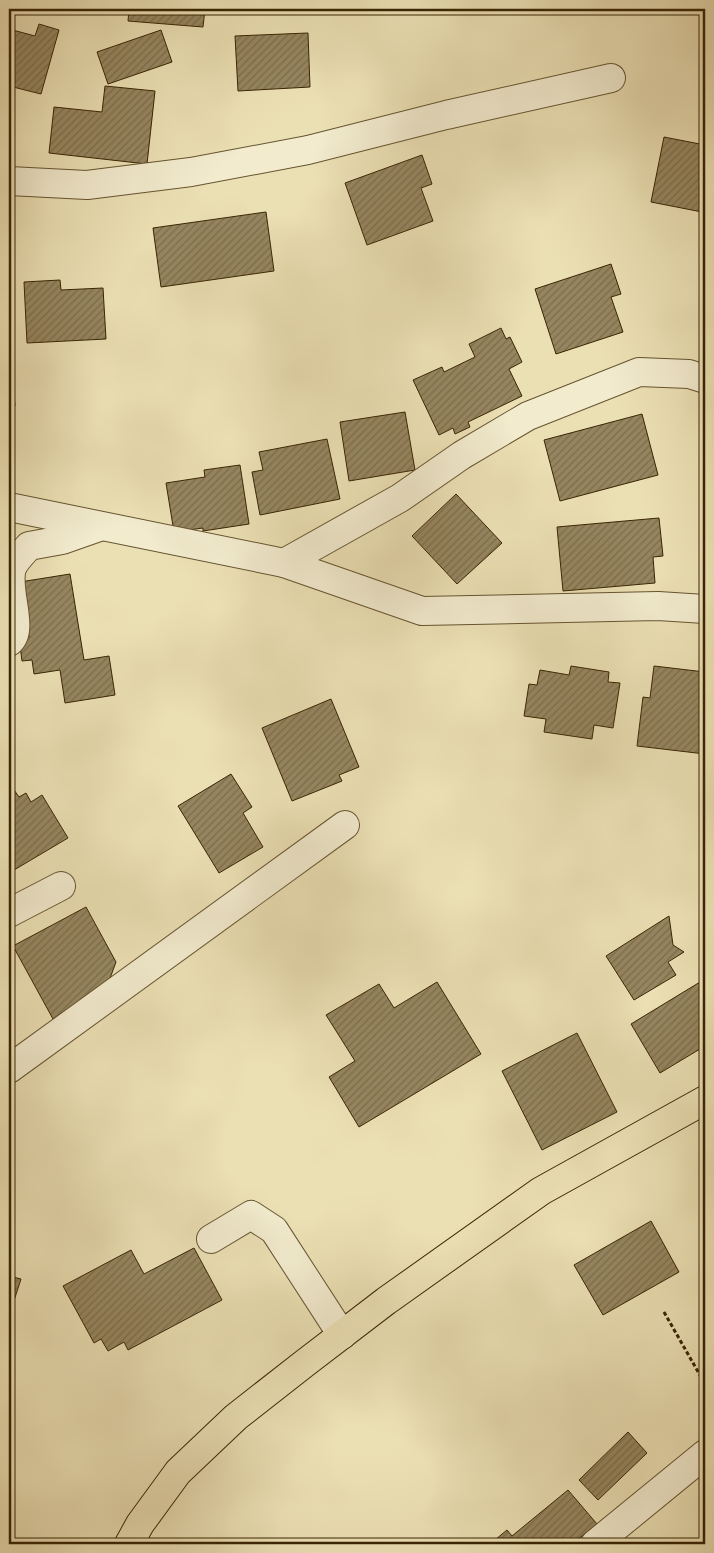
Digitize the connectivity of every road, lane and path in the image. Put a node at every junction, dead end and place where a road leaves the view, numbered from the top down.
1 (611, 78) dead end
2 (9, 181) edge
3 (705, 379) edge
4 (9, 507) edge
5 (99, 527) junction
6 (284, 563) junction
7 (705, 610) edge
8 (9, 642) edge
9 (345, 825) dead end
10 (61, 886) dead end
11 (9, 913) edge
12 (9, 1069) edge
13 (705, 1100) edge
14 (211, 1240) dead end
15 (664, 1312) dead end
16 (342, 1335) junction
17 (705, 1384) edge
18 (705, 1454) edge
19 (129, 1544) edge
20 (595, 1544) edge

1 - 2 street
3 - 6 street
4 - 5 street
5 - 6 street
5 - 8 street
6 - 7 street
9 - 12 street
10 - 11 street
13 - 16 main road
14 - 16 street
15 - 17 path
16 - 19 main road
18 - 20 street

